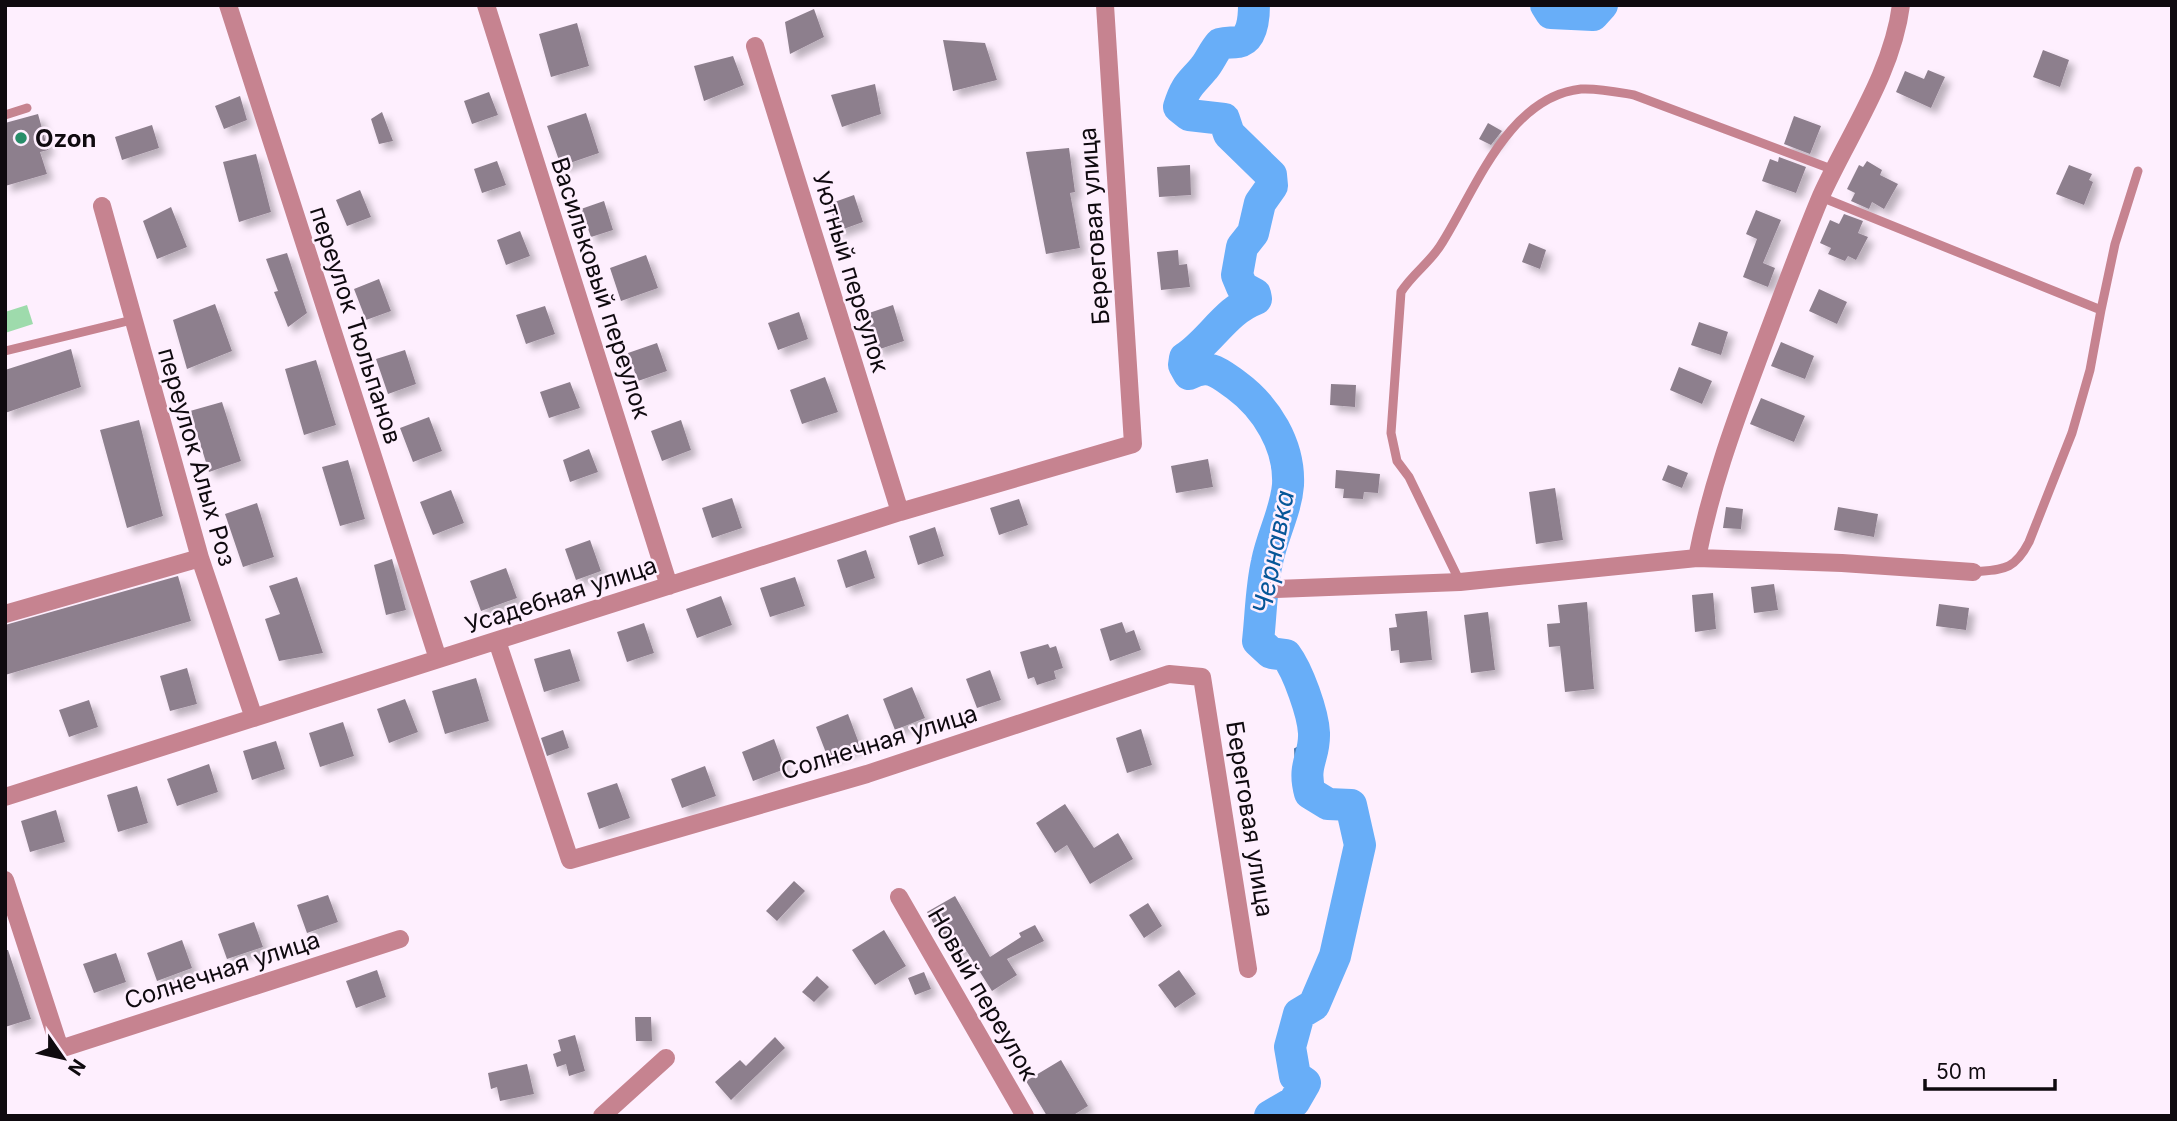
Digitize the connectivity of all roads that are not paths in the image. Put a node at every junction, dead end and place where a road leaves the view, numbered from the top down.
1 (228, 5) edge
2 (486, 5) edge
3 (1105, 5) edge
4 (1901, 5) edge
5 (755, 46) dead end
6 (27, 108) dead end
7 (5, 114) edge
8 (1834, 170) junction
9 (2138, 171) dead end
10 (1821, 197) junction
11 (102, 206) dead end
12 (2101, 310) junction
13 (132, 320) junction
14 (5, 351) edge
15 (1133, 444) joint
16 (900, 512) junction
17 (200, 558) junction
18 (1697, 558) junction
19 (1973, 572) joint
20 (1460, 582) junction
21 (669, 586) junction
22 (1276, 589) dead end
23 (5, 614) edge
24 (497, 641) junction
25 (438, 659) junction
26 (1202, 677) joint
27 (254, 718) junction
28 (5, 797) edge
29 (5, 880) edge
30 (899, 897) dead end
31 (400, 939) dead end
32 (1248, 969) dead end
33 (666, 1058) dead end
34 (602, 1116) edge
35 (1025, 1116) edge

1 - 25 street, переулок Тюльпанов
2 - 21 street, Васильковый переулок
3 - 15 street, Береговая улица
4 - 8 street
5 - 16 street, Уютный переулок
6 - 7 lane
8 - 10 street
8 - 20 lane
9 - 12 lane
10 - 12 lane
10 - 18 street
11 - 13 street, переулок Алых Роз
12 - 19 lane
13 - 14 lane
13 - 17 street, переулок Алых Роз
15 - 16 street, Усадебная улица
16 - 21 street, Усадебная улица
17 - 23 street
17 - 27 street, переулок Алых Роз
18 - 19 street
18 - 20 street
20 - 22 street
21 - 24 street, Усадебная улица
24 - 25 street, Усадебная улица
24 - 26 street, Солнечная улица
25 - 27 street, Усадебная улица
26 - 32 street, Береговая улица
27 - 28 street, Усадебная улица
29 - 31 street, Солнечная улица
30 - 35 street, Новый переулок
33 - 34 street

